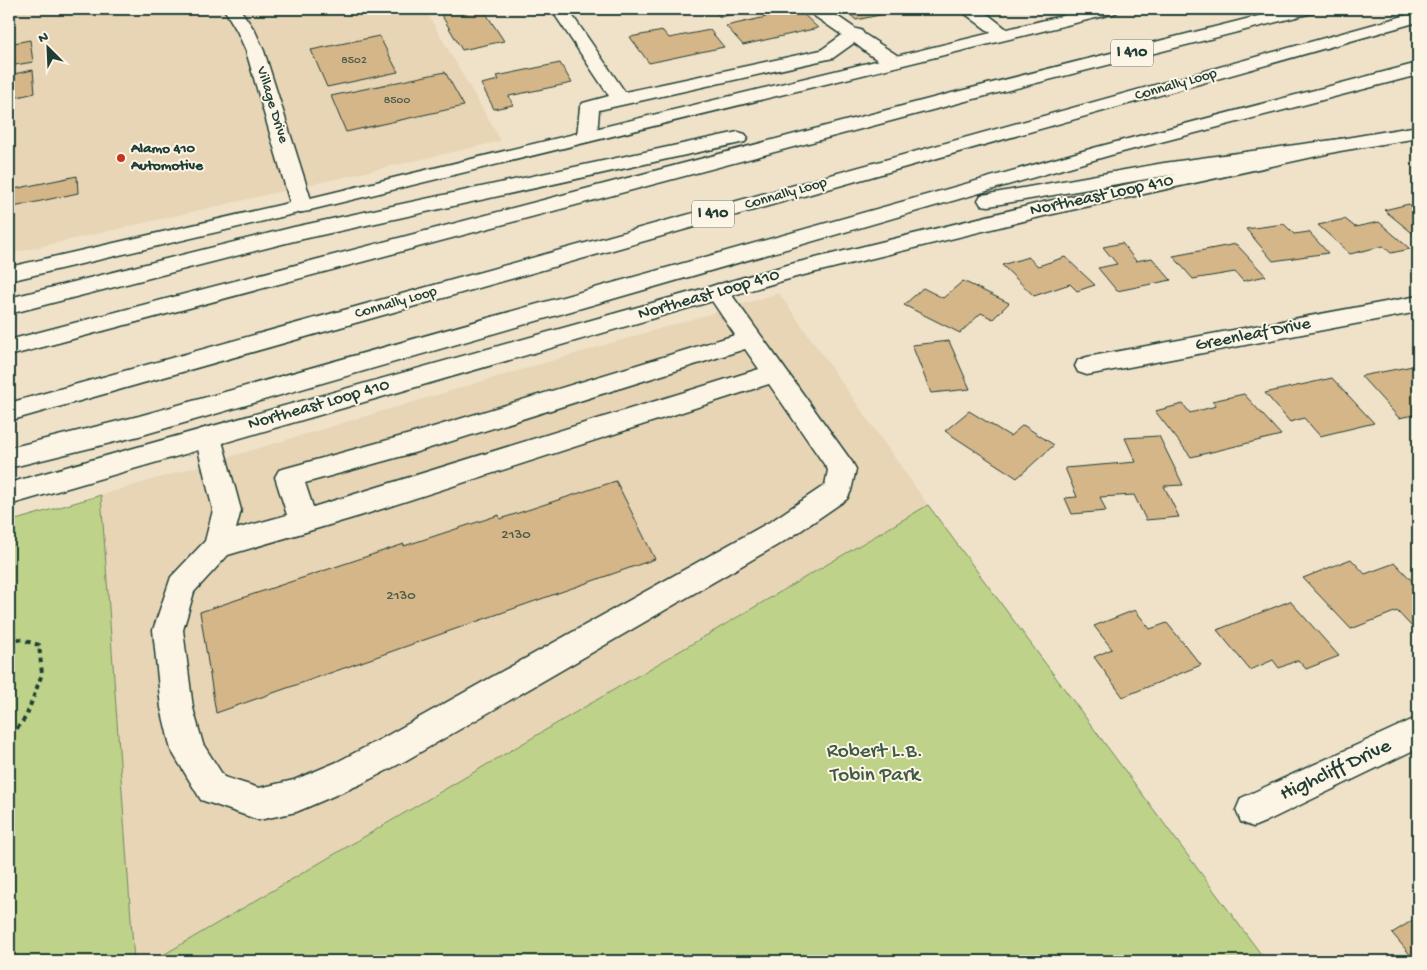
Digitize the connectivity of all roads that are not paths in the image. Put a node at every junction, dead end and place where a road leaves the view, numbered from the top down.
1 (232, 9) edge
2 (560, 9) edge
3 (816, 9) edge
4 (970, 9) edge
5 (1110, 9) edge
6 (1306, 9) edge
7 (1418, 17) edge
8 (854, 34) junction
9 (1004, 34) junction
10 (893, 61) junction
11 (1418, 70) edge
12 (958, 97) junction
13 (620, 99) junction
14 (1418, 132) edge
15 (587, 136) junction
16 (1340, 144) junction
17 (302, 206) junction
18 (705, 264) junction
19 (9, 274) edge
20 (718, 292) junction
21 (1418, 304) edge
22 (9, 306) edge
23 (750, 339) junction
24 (9, 348) edge
25 (1087, 366) dead end
26 (775, 373) junction
27 (9, 412) edge
28 (208, 437) junction
29 (9, 458) edge
30 (9, 494) edge
31 (303, 521) junction
32 (218, 546) junction
33 (1418, 732) edge
34 (1253, 810) dead end

1 - 17 main road, Village Drive
2 - 13 main road
3 - 8 main road
4 - 9 main road
5 - 9 main road
6 - 12 main road, I 410
7 - 27 main road, Connally Loop / I 410
8 - 10 main road
8 - 13 main road
9 - 10 main road
10 - 15 main road
11 - 18 main road
12 - 22 main road
12 - 24 main road, I 410
13 - 15 main road
14 - 16 main road, Northeast Loop 410
15 - 17 main road
16 - 18 main road
16 - 20 main road, Northeast Loop 410
17 - 19 main road
18 - 29 main road
20 - 23 main road
20 - 28 main road, Northeast Loop 410
21 - 25 main road, Greenleaf Drive
23 - 26 main road
23 - 31 main road
26 - 31 main road
26 - 32 main road
28 - 30 main road, Northeast Loop 410
28 - 32 main road
31 - 32 main road
33 - 34 main road, Highcliff Drive

